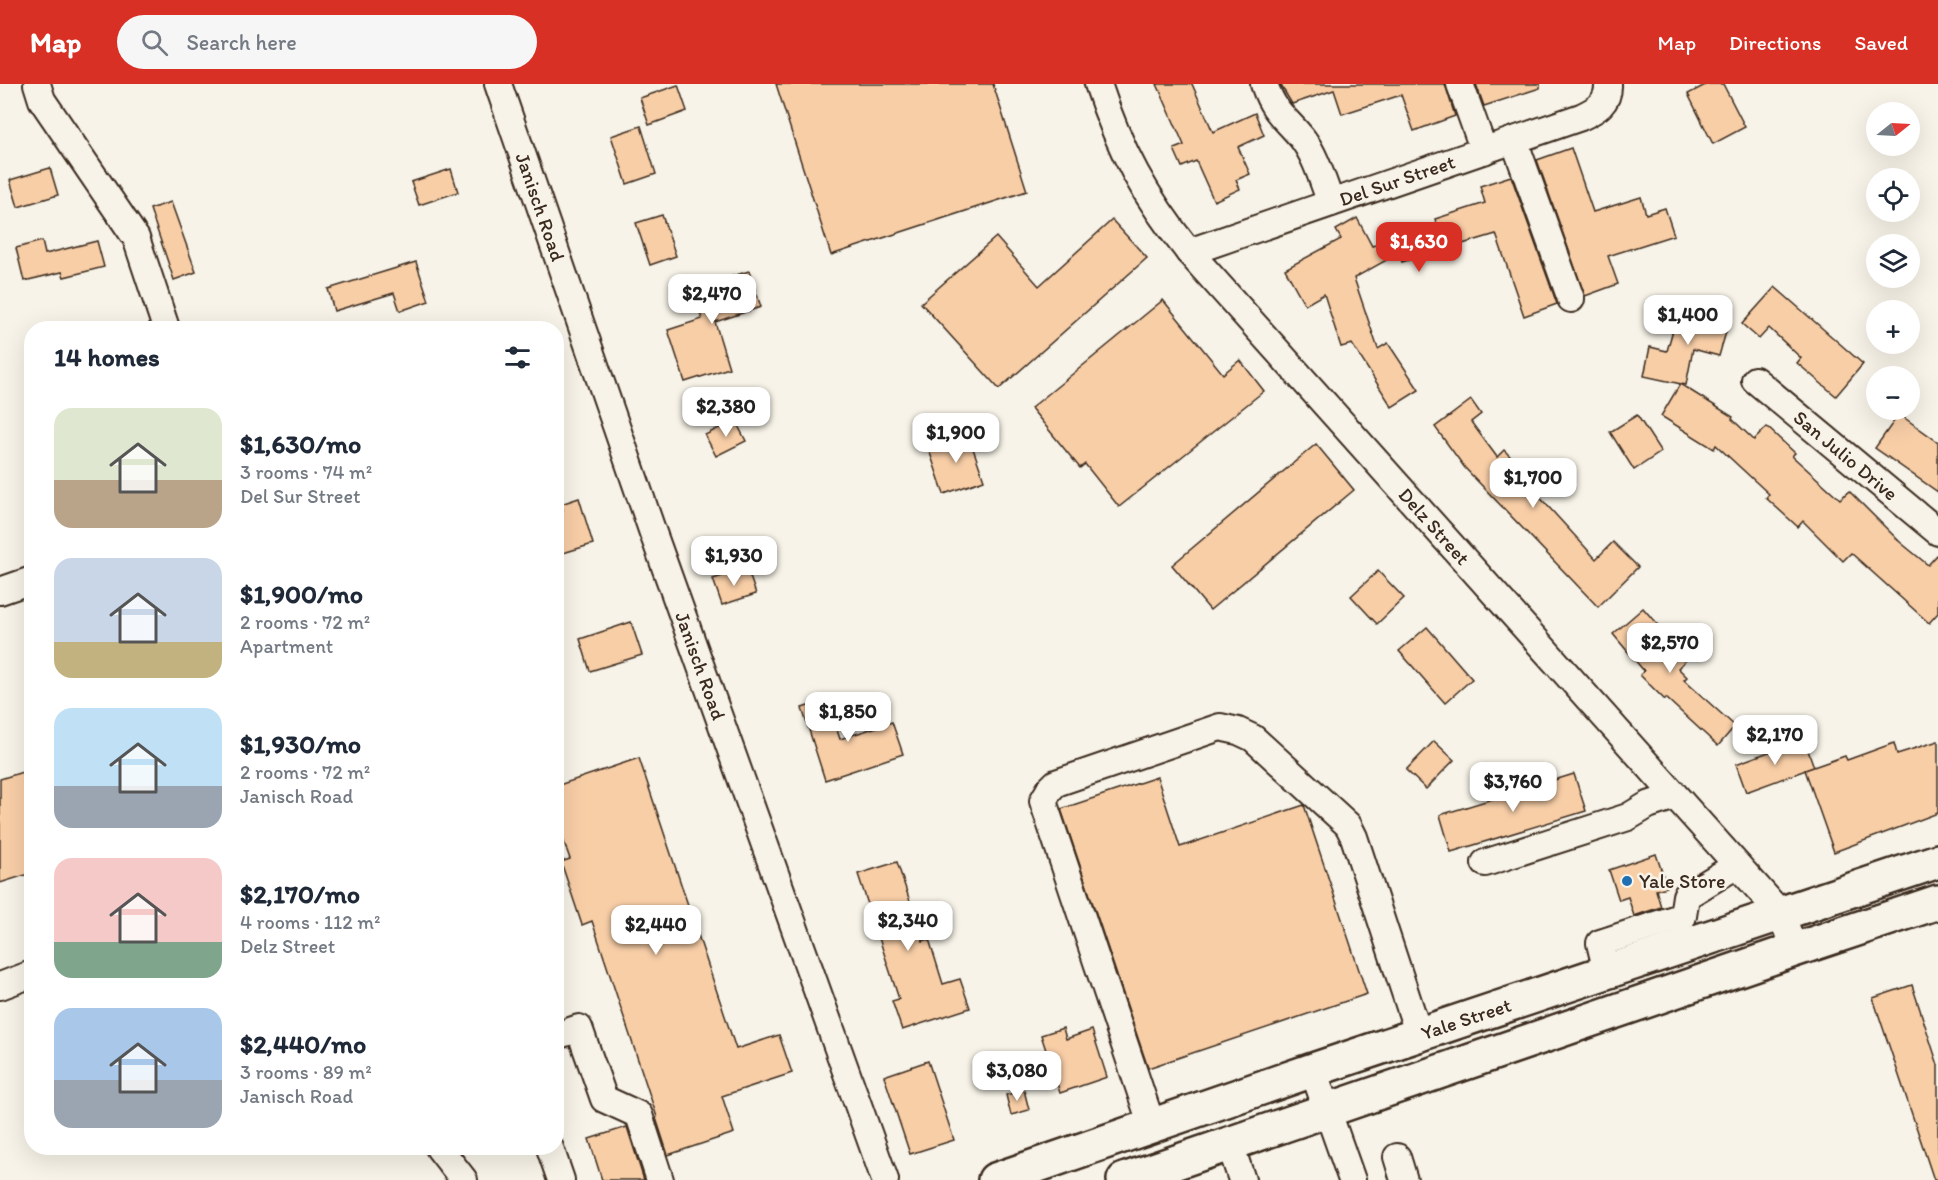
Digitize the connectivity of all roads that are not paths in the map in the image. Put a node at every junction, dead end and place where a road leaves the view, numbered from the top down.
1 (37, 84) edge
2 (498, 84) edge
3 (1098, 84) edge
4 (1264, 84) edge
5 (1460, 84) edge
6 (1606, 94) edge
7 (1514, 140) junction
8 (1484, 151) junction
9 (1331, 203) junction
10 (1189, 252) junction
11 (1571, 299) dead end
12 (164, 321) edge
13 (1755, 380) dead end
14 (1938, 532) edge
15 (24, 583) edge
16 (0, 591) edge
17 (1676, 796) junction
18 (1485, 863) dead end
19 (1737, 865) junction
20 (1935, 872) edge
21 (1938, 902) edge
22 (1782, 915) junction
23 (1687, 931) junction
24 (1794, 950) junction
25 (24, 977) edge
26 (0, 986) edge
27 (564, 1033) edge
28 (1419, 1035) junction
29 (1313, 1070) junction
30 (1328, 1111) junction
31 (1152, 1126) junction
32 (1230, 1144) junction
33 (444, 1155) edge
34 (552, 1155) edge
35 (464, 1180) edge
36 (561, 1180) edge
37 (660, 1180) edge
38 (885, 1180) edge
39 (995, 1180) edge
40 (1124, 1180) edge
41 (1242, 1180) edge
42 (1352, 1180) edge

1 - 12 street
2 - 38 street, Janisch Road
3 - 10 street, Delz Street
4 - 9 street
5 - 8 street
6 - 7 street, Del Sur Street
7 - 8 street, Del Sur Street
7 - 11 street
8 - 9 street, Del Sur Street
9 - 10 street, Del Sur Street
10 - 17 street, Delz Street
13 - 14 street, San Julio Drive
15 - 16 street
17 - 18 street
17 - 19 street, Delz Street
19 - 22 street, Delz Street
19 - 23 street
20 - 22 main road, Yale Street
21 - 24 main road, Yale Street
22 - 23 main road, Yale Street
22 - 24 street, Delz Street
23 - 28 main road, Yale Street
24 - 30 main road, Yale Street
25 - 26 street
27 - 37 street
28 - 29 main road, Yale Street
28 - 31 street
29 - 30 street
29 - 31 main road, Yale Street
30 - 32 main road, Yale Street
30 - 42 street
31 - 39 main road, Yale Street
32 - 40 main road, Yale Street
32 - 41 street
33 - 35 street
34 - 36 street

